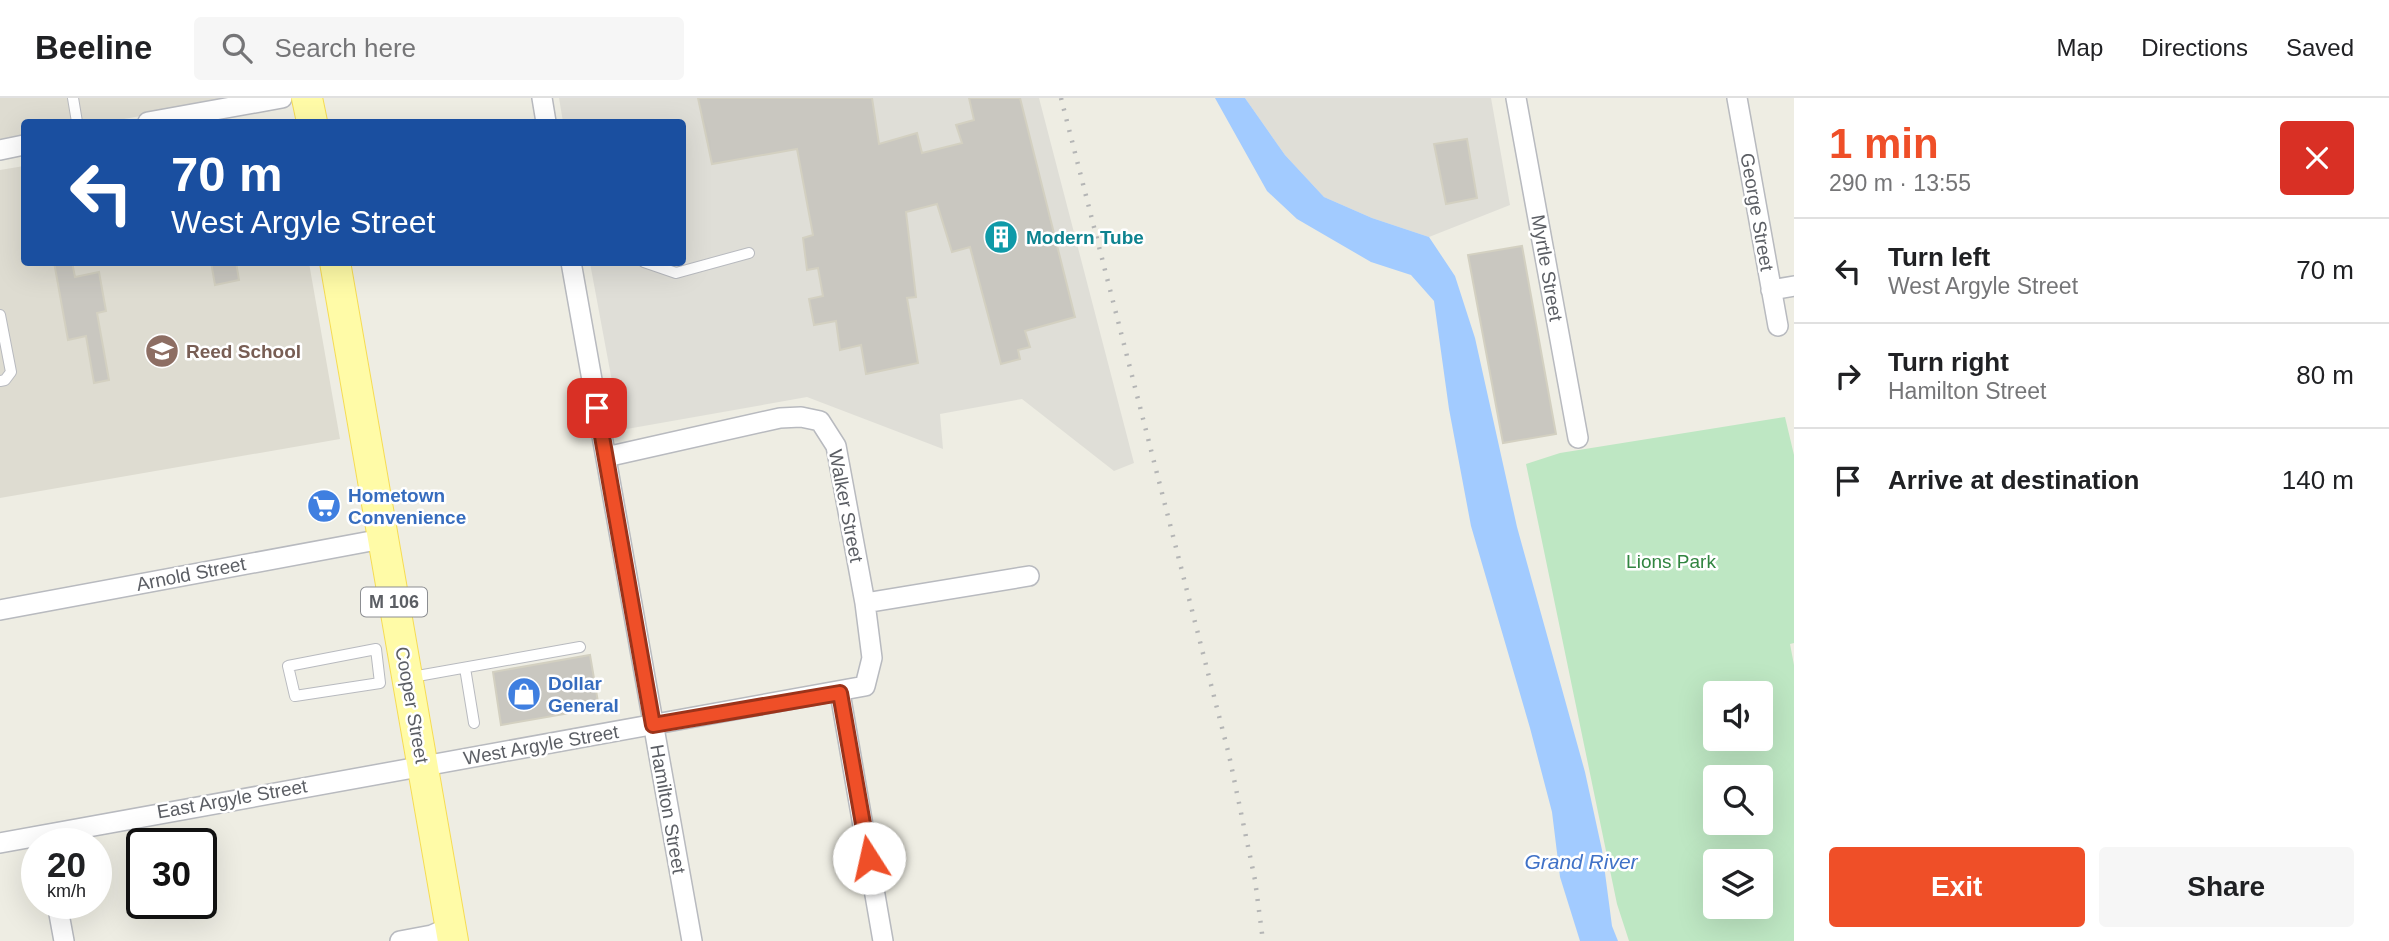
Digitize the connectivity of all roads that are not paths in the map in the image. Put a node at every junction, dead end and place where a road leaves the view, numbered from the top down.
1 (73, 98) edge
2 (282, 98) edge
3 (307, 98) edge
4 (542, 98) edge
5 (1516, 98) edge
6 (1737, 98) edge
7 (76, 119) edge
8 (165, 119) edge
9 (311, 119) edge
10 (546, 119) edge
11 (21, 146) edge
12 (0, 150) edge
13 (749, 253) dead end
14 (336, 266) edge
15 (572, 266) edge
16 (656, 266) edge
17 (1794, 286) edge
18 (1771, 290) junction
19 (0, 315) edge
20 (1778, 326) dead end
21 (0, 381) edge
22 (1578, 438) dead end
23 (606, 457) junction
24 (382, 538) junction
25 (1030, 576) dead end
26 (865, 603) junction
27 (0, 610) edge
28 (580, 647) dead end
29 (396, 663) junction
30 (465, 668) junction
31 (865, 686) joint
32 (840, 693) junction
33 (474, 723) dead end
34 (653, 725) junction
35 (424, 766) junction
36 (103, 828) edge
37 (21, 841) edge
38 (0, 843) edge
39 (60, 919) edge
40 (452, 934) edge
41 (64, 941) edge
42 (400, 941) edge
43 (692, 941) edge
44 (883, 941) edge

1 - 7 lane
2 - 8 street
3 - 9 main road
4 - 10 street
5 - 22 street, Myrtle Street
6 - 18 street, George Street
11 - 12 street
13 - 16 lane
14 - 24 main road, Cooper Street / M 106
15 - 23 street, Hamilton Street
17 - 18 street
18 - 20 street, George Street
19 - 21 lane
23 - 26 street, Walker Street
23 - 34 street, Hamilton Street
24 - 27 street, Arnold Street
24 - 29 main road, Cooper Street / M 106
25 - 26 street
26 - 31 street, Walker Street
28 - 30 lane
29 - 29 lane
29 - 30 lane
29 - 35 main road, Cooper Street / M 106
30 - 33 lane
31 - 32 street, West Argyle Street
32 - 34 street, West Argyle Street
32 - 44 street
34 - 35 street, West Argyle Street
34 - 43 street, Hamilton Street
35 - 36 street, East Argyle Street
35 - 40 main road, Cooper Street / M 106
37 - 38 street, East Argyle Street
39 - 41 street
40 - 42 street

